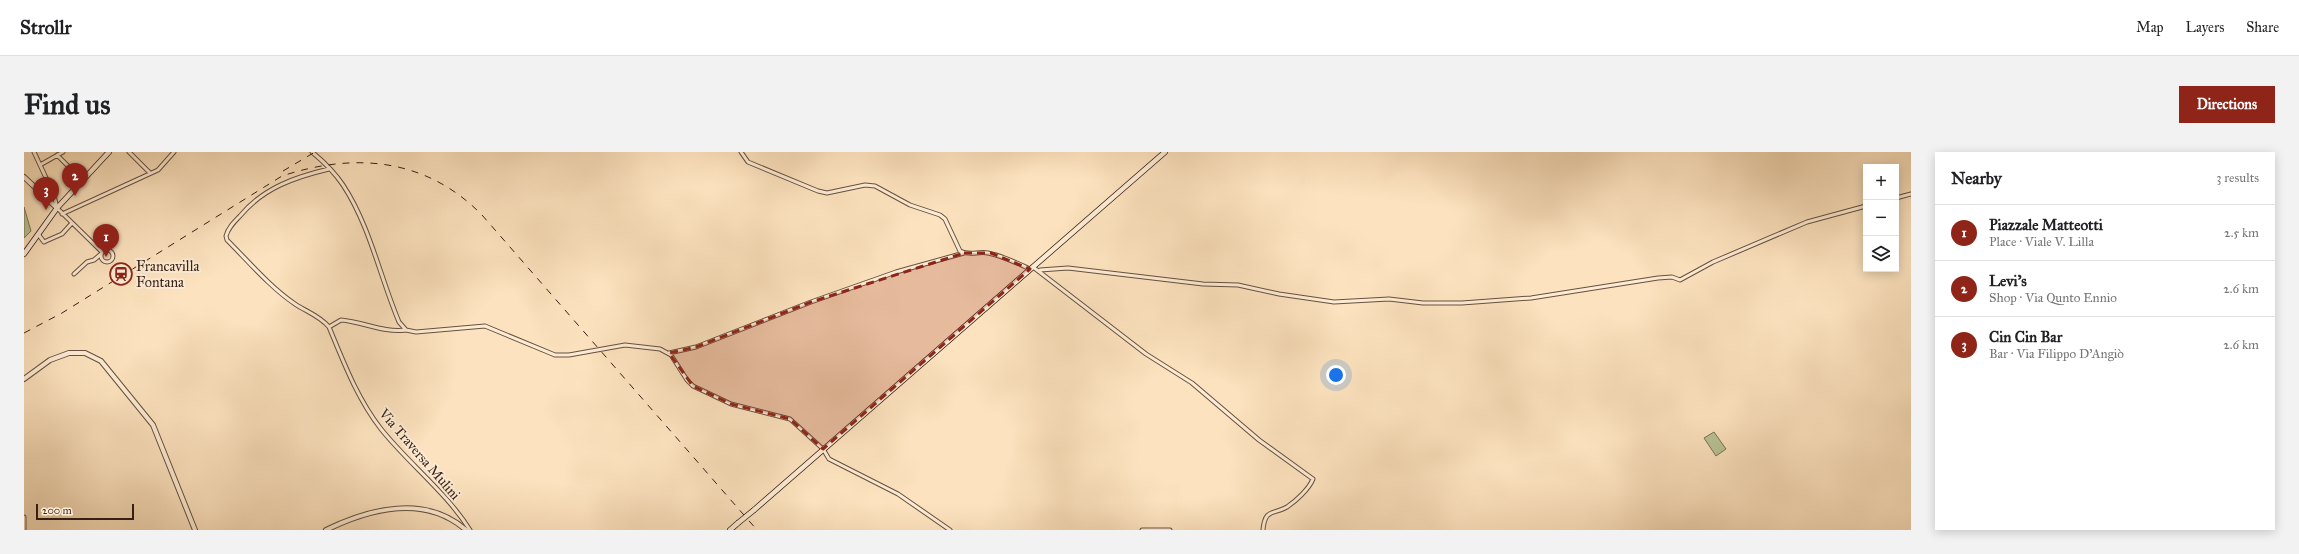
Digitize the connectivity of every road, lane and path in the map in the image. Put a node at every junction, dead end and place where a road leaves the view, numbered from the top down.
1 (34, 152) edge
2 (63, 152) edge
3 (108, 152) edge
4 (129, 152) edge
5 (174, 152) edge
6 (312, 152) edge
7 (741, 152) edge
8 (1165, 152) edge
9 (57, 156) junction
10 (40, 165) junction
11 (329, 169) junction
12 (150, 173) junction
13 (24, 177) edge
14 (82, 180) junction
15 (1911, 194) edge
16 (1899, 197) edge
17 (1863, 207) edge
18 (57, 208) junction
19 (62, 214) junction
20 (72, 223) junction
21 (38, 234) junction
22 (25, 252) edge
23 (102, 253) junction
24 (964, 253) junction
25 (24, 258) edge
26 (1032, 268) junction
27 (1040, 270) junction
28 (74, 274) dead end
29 (329, 326) junction
30 (406, 330) junction
31 (669, 353) junction
32 (24, 379) edge
33 (823, 449) junction
34 (24, 517) edge
35 (24, 529) edge
36 (195, 530) edge
37 (326, 530) edge
38 (466, 530) edge
39 (470, 530) edge
40 (730, 530) edge
41 (950, 530) edge
42 (1142, 530) edge
43 (1170, 530) edge
44 (1263, 530) edge

1 - 10 street
2 - 9 street
3 - 14 main road
4 - 12 street
5 - 12 street
6 - 11 street
7 - 24 street
8 - 26 main road
9 - 10 street
9 - 14 street
10 - 18 street
11 - 29 street
11 - 30 street
12 - 19 street
13 - 18 street
14 - 18 main road
15 - 16 street
17 - 27 street
18 - 19 street
18 - 21 main road
19 - 20 street
20 - 21 street
20 - 23 street
21 - 22 main road
22 - 25 main road
23 - 23 street
23 - 28 street
24 - 26 street
24 - 31 street
26 - 27 street
26 - 33 main road
27 - 44 street
29 - 30 street
29 - 39 street, Via Traversa Mulini
30 - 31 street
31 - 33 street
32 - 36 street
33 - 40 main road, bridge
33 - 41 street
34 - 35 street
37 - 38 street
42 - 43 street

